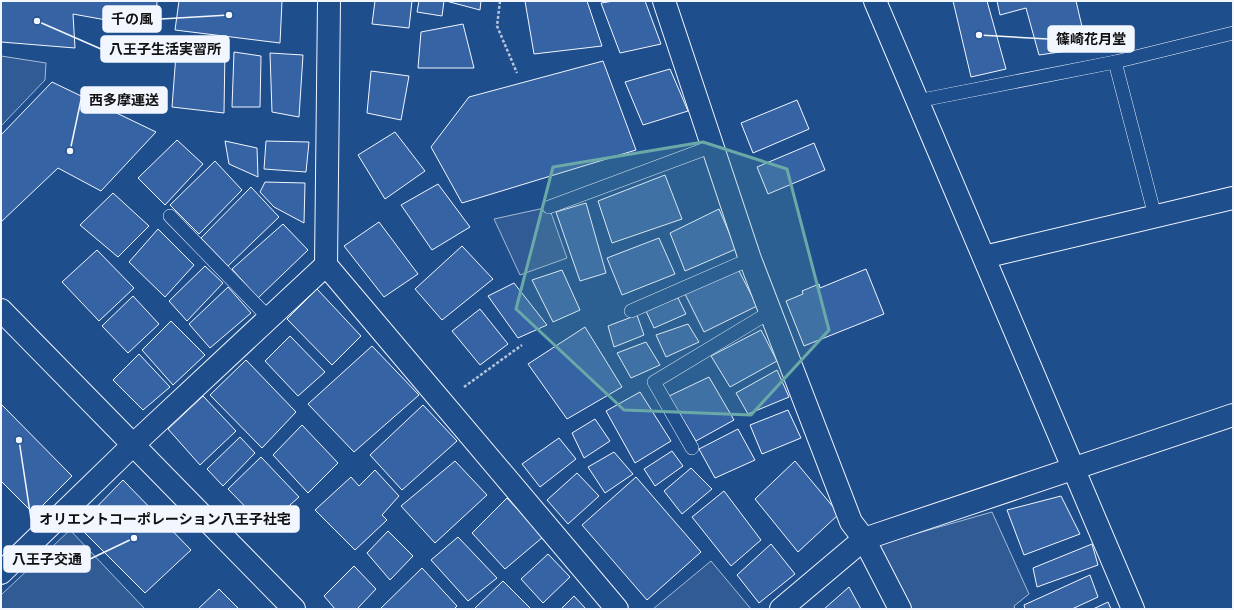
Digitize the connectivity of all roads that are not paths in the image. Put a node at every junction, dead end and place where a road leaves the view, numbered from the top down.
1 (329, 1) edge
2 (664, 1) edge
3 (875, 1) edge
4 (1233, 33) edge
5 (1115, 62) junction
6 (917, 101) junction
7 (713, 146) junction
8 (1233, 198) edge
9 (549, 207) dead end
10 (170, 216) dead end
11 (1154, 216) junction
12 (984, 257) junction
13 (750, 259) junction
14 (326, 265) junction
15 (1, 310) edge
16 (631, 311) dead end
17 (770, 312) junction
18 (269, 318) junction
19 (1233, 415) edge
20 (134, 444) junction
21 (692, 448) dead end
22 (1073, 468) junction
23 (864, 539) junction
24 (1, 573) edge
25 (294, 609) edge
26 (616, 609) edge
27 (780, 609) edge
28 (900, 609) edge
29 (1133, 609) edge

1 - 14 street
2 - 7 street
3 - 6 street
4 - 5 lane
5 - 6 lane
5 - 11 lane
6 - 12 street
7 - 9 lane
7 - 13 street
8 - 11 street
10 - 18 lane
11 - 12 street
12 - 22 street
13 - 16 lane
13 - 17 street
14 - 18 street
14 - 26 street
15 - 20 street
17 - 21 lane
17 - 23 street
18 - 20 street
19 - 22 street
20 - 24 street
20 - 25 street
22 - 23 street
22 - 29 street
23 - 27 street
23 - 28 street

